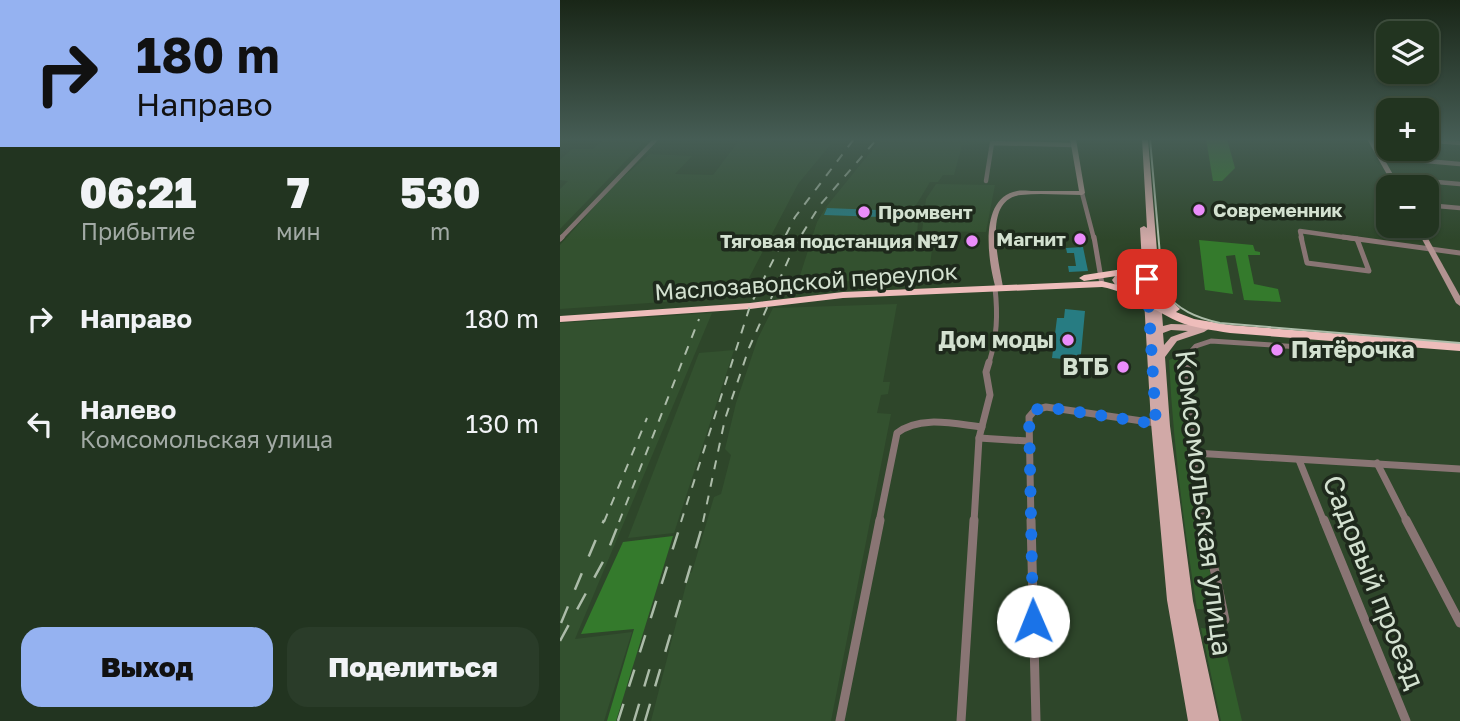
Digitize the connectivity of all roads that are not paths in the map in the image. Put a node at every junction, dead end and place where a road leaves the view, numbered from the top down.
1 (624, 173) edge
2 (987, 173) edge
3 (1078, 173) edge
4 (1142, 173) edge
5 (1146, 173) edge
6 (986, 181) dead end
7 (1439, 182) edge
8 (1460, 184) edge
9 (1082, 193) junction
10 (1439, 206) edge
11 (1460, 208) edge
12 (1425, 238) edge
13 (560, 239) edge
14 (1357, 239) junction
15 (1431, 249) junction
16 (1460, 253) edge
17 (1146, 262) junction
18 (1127, 272) junction
19 (1147, 279) junction
20 (1102, 280) junction
21 (997, 288) junction
22 (1125, 289) junction
23 (1152, 298) junction
24 (1460, 303) edge
25 (560, 319) edge
26 (1230, 330) junction
27 (1154, 333) junction
28 (1355, 339) junction
29 (1460, 347) edge
30 (1159, 357) junction
31 (1156, 424) junction
32 (982, 427) junction
33 (979, 438) junction
34 (1028, 441) junction
35 (1194, 453) junction
36 (1299, 460) junction
37 (1377, 463) junction
38 (1460, 469) edge
39 (1225, 620) dead end
40 (1460, 623) edge
41 (839, 721) edge
42 (961, 721) edge
43 (1036, 721) edge
44 (1196, 721) edge
45 (1210, 721) edge
46 (1406, 721) edge

1 - 13 street
2 - 6 street
3 - 9 street
4 - 17 main road
5 - 23 main road, Комсомольская улица
7 - 8 street
9 - 20 street
9 - 21 street
10 - 11 street
12 - 15 street
14 - 14 street
14 - 15 street
15 - 16 street
15 - 24 street
17 - 18 main road
17 - 19 main road
18 - 19 highway
18 - 20 highway, Маслозаводской переулок
18 - 22 main road
19 - 23 highway
20 - 21 highway, Маслозаводской переулок
20 - 22 highway, Маслозаводской переулок
21 - 25 highway, Маслозаводской переулок
21 - 32 street
22 - 23 highway, Маслозаводской переулок
23 - 26 highway
23 - 26 highway
23 - 27 main road, Комсомольская улица
26 - 27 main road
26 - 28 highway
26 - 30 main road
27 - 30 main road, Комсомольская улица
27 - 31 main road, Комсомольская улица
28 - 29 highway
28 - 35 street
30 - 45 main road, Комсомольская улица
31 - 34 street
31 - 44 main road, Комсомольская улица
32 - 33 street
32 - 41 street
33 - 34 street
33 - 42 street
34 - 43 street
35 - 36 street
35 - 39 street
36 - 37 street
36 - 46 street, Садовый проезд
37 - 38 street
37 - 40 street

